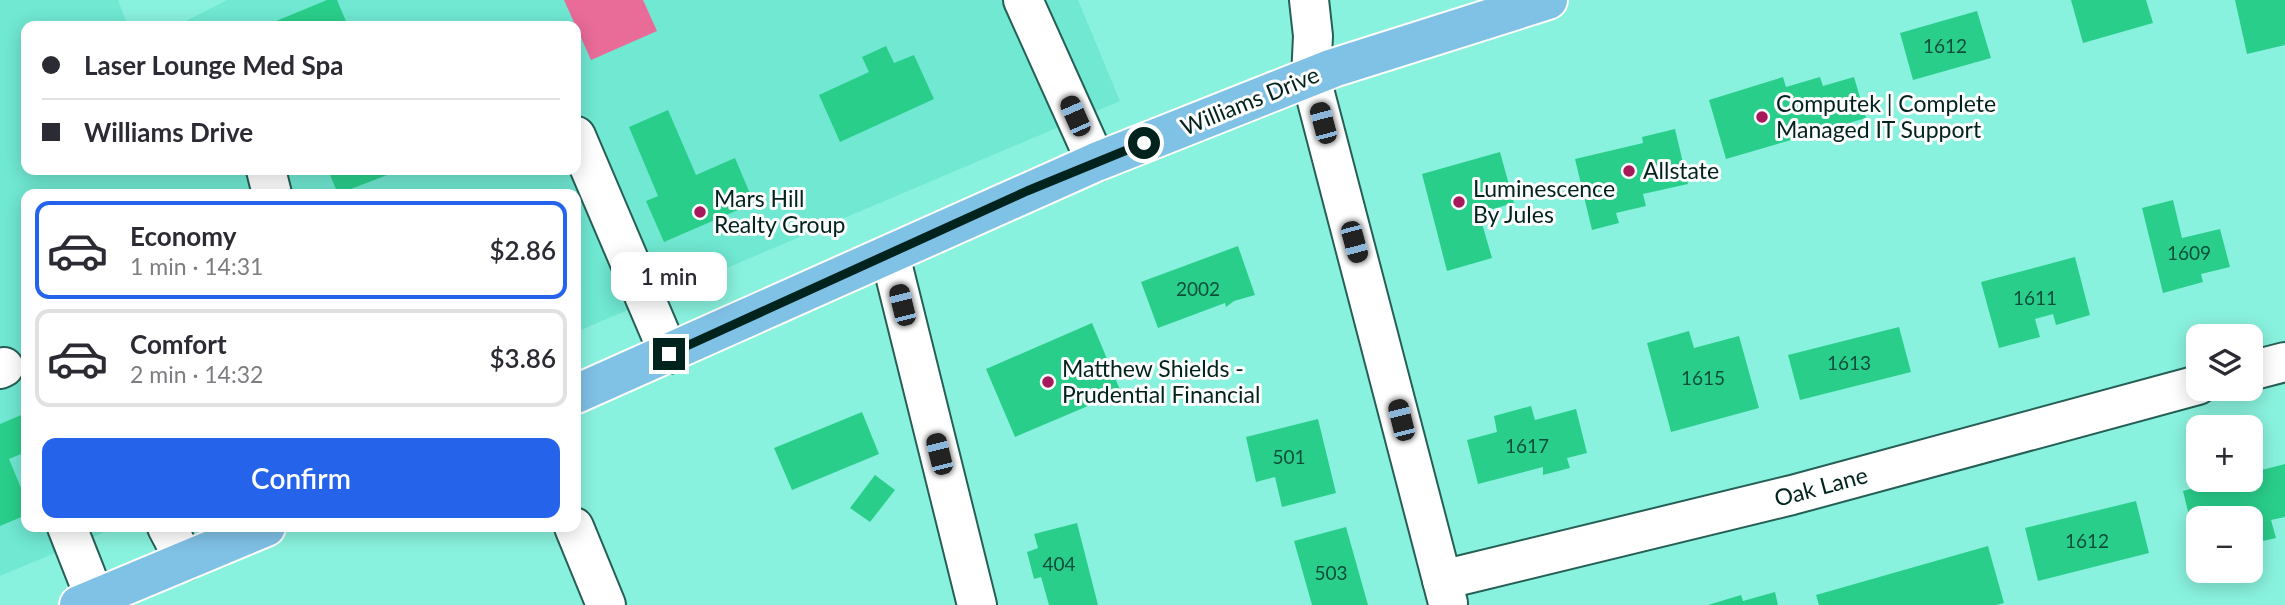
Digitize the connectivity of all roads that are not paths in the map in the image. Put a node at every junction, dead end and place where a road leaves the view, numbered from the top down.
1 (1023, 0) edge
2 (1309, 0) edge
3 (1548, 0) edge
4 (1311, 78) junction
5 (581, 148) edge
6 (1096, 162) junction
7 (890, 255) junction
8 (669, 354) junction
9 (2285, 362) edge
10 (2263, 368) edge
11 (2186, 389) edge
12 (581, 392) edge
13 (68, 532) edge
14 (170, 532) edge
15 (254, 532) edge
16 (576, 532) edge
17 (185, 561) junction
18 (1445, 592) edge
19 (87, 601) edge
20 (607, 605) edge
21 (977, 605) edge

1 - 6 street
2 - 4 street
3 - 4 main road, Williams Drive
4 - 6 main road, Williams Drive
4 - 18 street
5 - 8 street
6 - 7 main road, Williams Drive
7 - 8 main road, Williams Drive
7 - 21 street
8 - 12 main road, Williams Drive
9 - 10 street
11 - 18 street, Oak Lane
13 - 19 street
14 - 17 street
15 - 17 main road
16 - 20 street
17 - 19 main road

